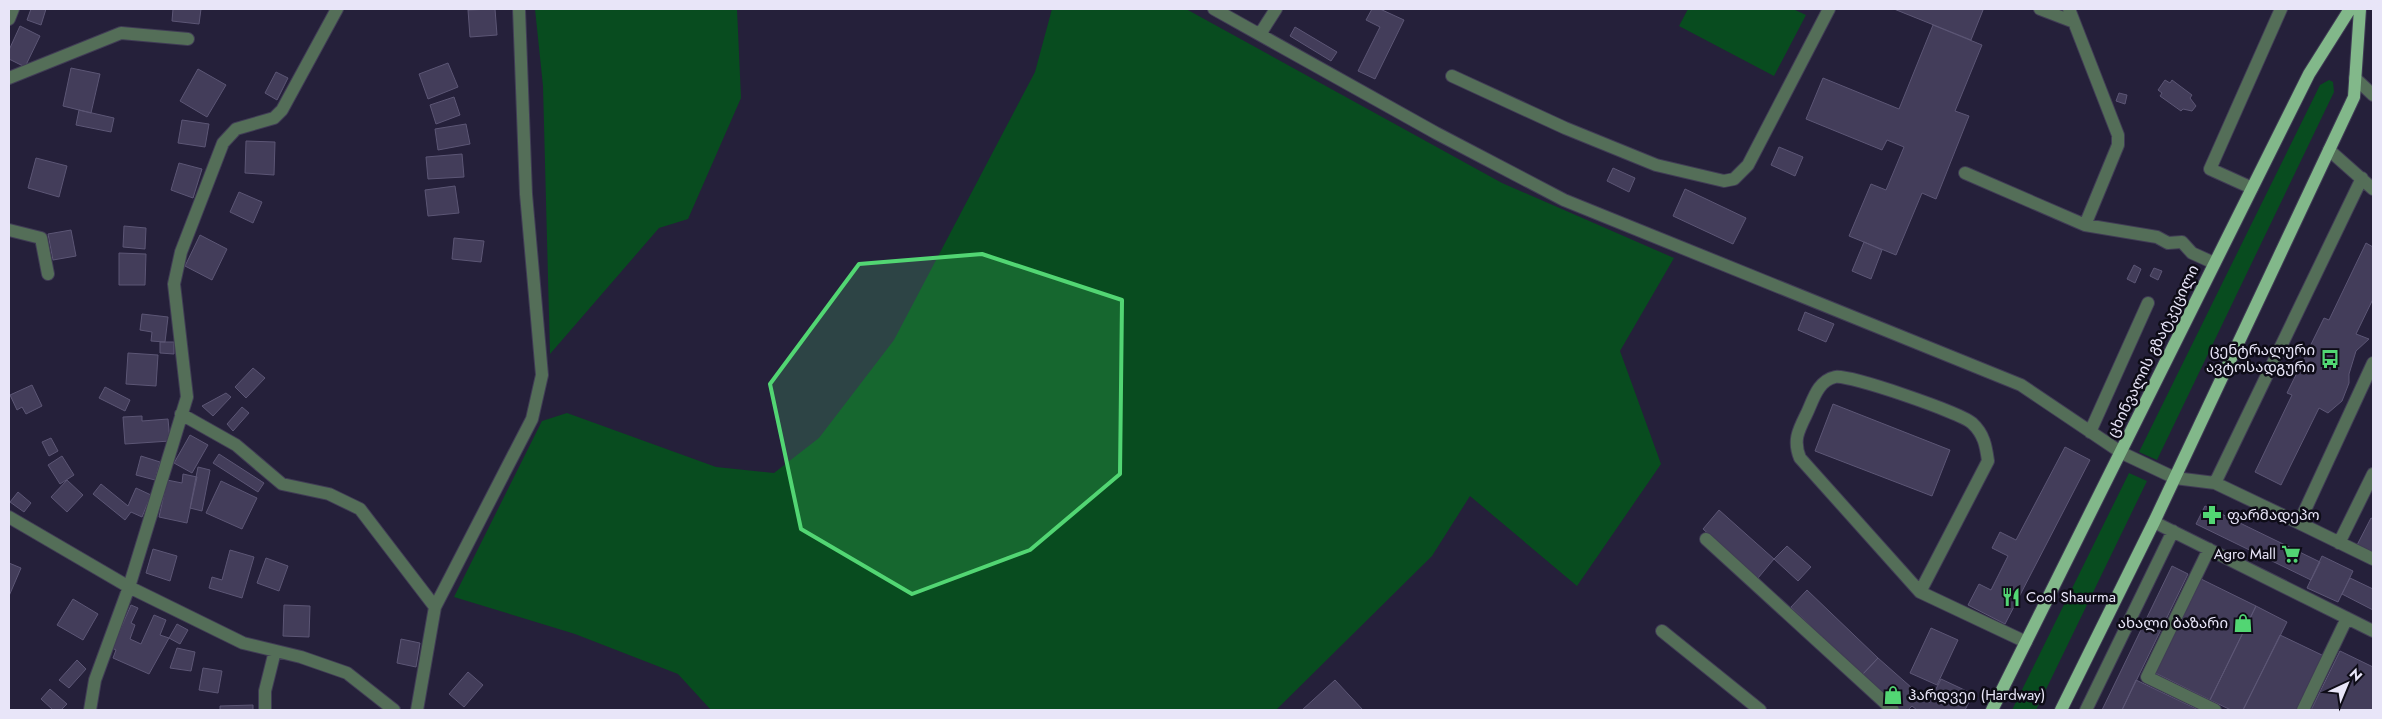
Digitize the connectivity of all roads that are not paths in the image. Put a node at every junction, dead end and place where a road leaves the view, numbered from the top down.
1 (13, 9) edge
2 (337, 9) edge
3 (519, 9) edge
4 (1214, 9) edge
5 (1276, 9) edge
6 (1829, 9) edge
7 (2040, 9) edge
8 (2069, 9) edge
9 (2281, 9) edge
10 (2350, 9) edge
11 (2360, 9) edge
12 (9, 19) edge
13 (2074, 22) junction
14 (1260, 34) junction
15 (188, 39) dead end
16 (1452, 76) dead end
17 (9, 78) edge
18 (2355, 78) junction
19 (2373, 95) edge
20 (2330, 150) junction
21 (1965, 173) dead end
22 (2362, 178) junction
23 (2252, 188) junction
24 (2373, 189) edge
25 (2085, 225) junction
26 (9, 230) edge
27 (2214, 263) junction
28 (48, 274) dead end
29 (2148, 303) dead end
30 (2373, 364) edge
31 (181, 414) junction
32 (2090, 432) junction
33 (2122, 453) junction
34 (2373, 474) edge
35 (2175, 478) junction
36 (2215, 483) junction
37 (9, 516) edge
38 (2154, 522) junction
39 (2299, 523) junction
40 (2173, 531) junction
41 (1706, 539) dead end
42 (2339, 542) junction
43 (2209, 548) junction
44 (2373, 559) edge
45 (129, 587) junction
46 (1920, 592) junction
47 (434, 607) junction
48 (2347, 618) junction
49 (1662, 631) dead end
50 (2373, 631) edge
51 (2026, 642) junction
52 (275, 651) junction
53 (90, 710) edge
54 (265, 710) edge
55 (394, 710) edge
56 (417, 710) edge
57 (1760, 710) edge
58 (1893, 710) edge
59 (1992, 710) edge
60 (2061, 710) edge
61 (2086, 710) edge
62 (2215, 710) edge
63 (2303, 710) edge

1 - 12 street
2 - 31 street
3 - 47 street
4 - 14 street
5 - 14 street
6 - 16 street
7 - 13 street
8 - 13 street
9 - 23 street
10 - 23 main road, ცხინვალის გზატკეცილი
11 - 18 main road
13 - 25 street
14 - 32 street
15 - 17 street
18 - 19 street
18 - 20 main road
20 - 22 street
20 - 35 main road
21 - 25 street
22 - 24 street
22 - 36 street
23 - 27 main road, ცხინვალის გზატკეცილი
25 - 27 street
26 - 28 street
27 - 33 main road, ცხინვალის გზატკეცილი
29 - 32 street
30 - 39 street
31 - 45 street
31 - 47 street
32 - 33 street
33 - 35 street
33 - 51 main road, ცხინვალის გზატკეცილი
34 - 42 street
35 - 36 street
35 - 38 main road
36 - 39 street
37 - 45 street
38 - 40 street
38 - 60 main road
39 - 42 street
40 - 43 street
40 - 61 street
41 - 58 street
42 - 44 street
43 - 48 street
43 - 62 street
45 - 52 street
45 - 53 street
46 - 46 street
46 - 51 street
47 - 56 street
48 - 50 street
48 - 63 street
49 - 57 street
51 - 59 main road, ცხინვალის გზატკეცილი
52 - 54 street
52 - 55 street

